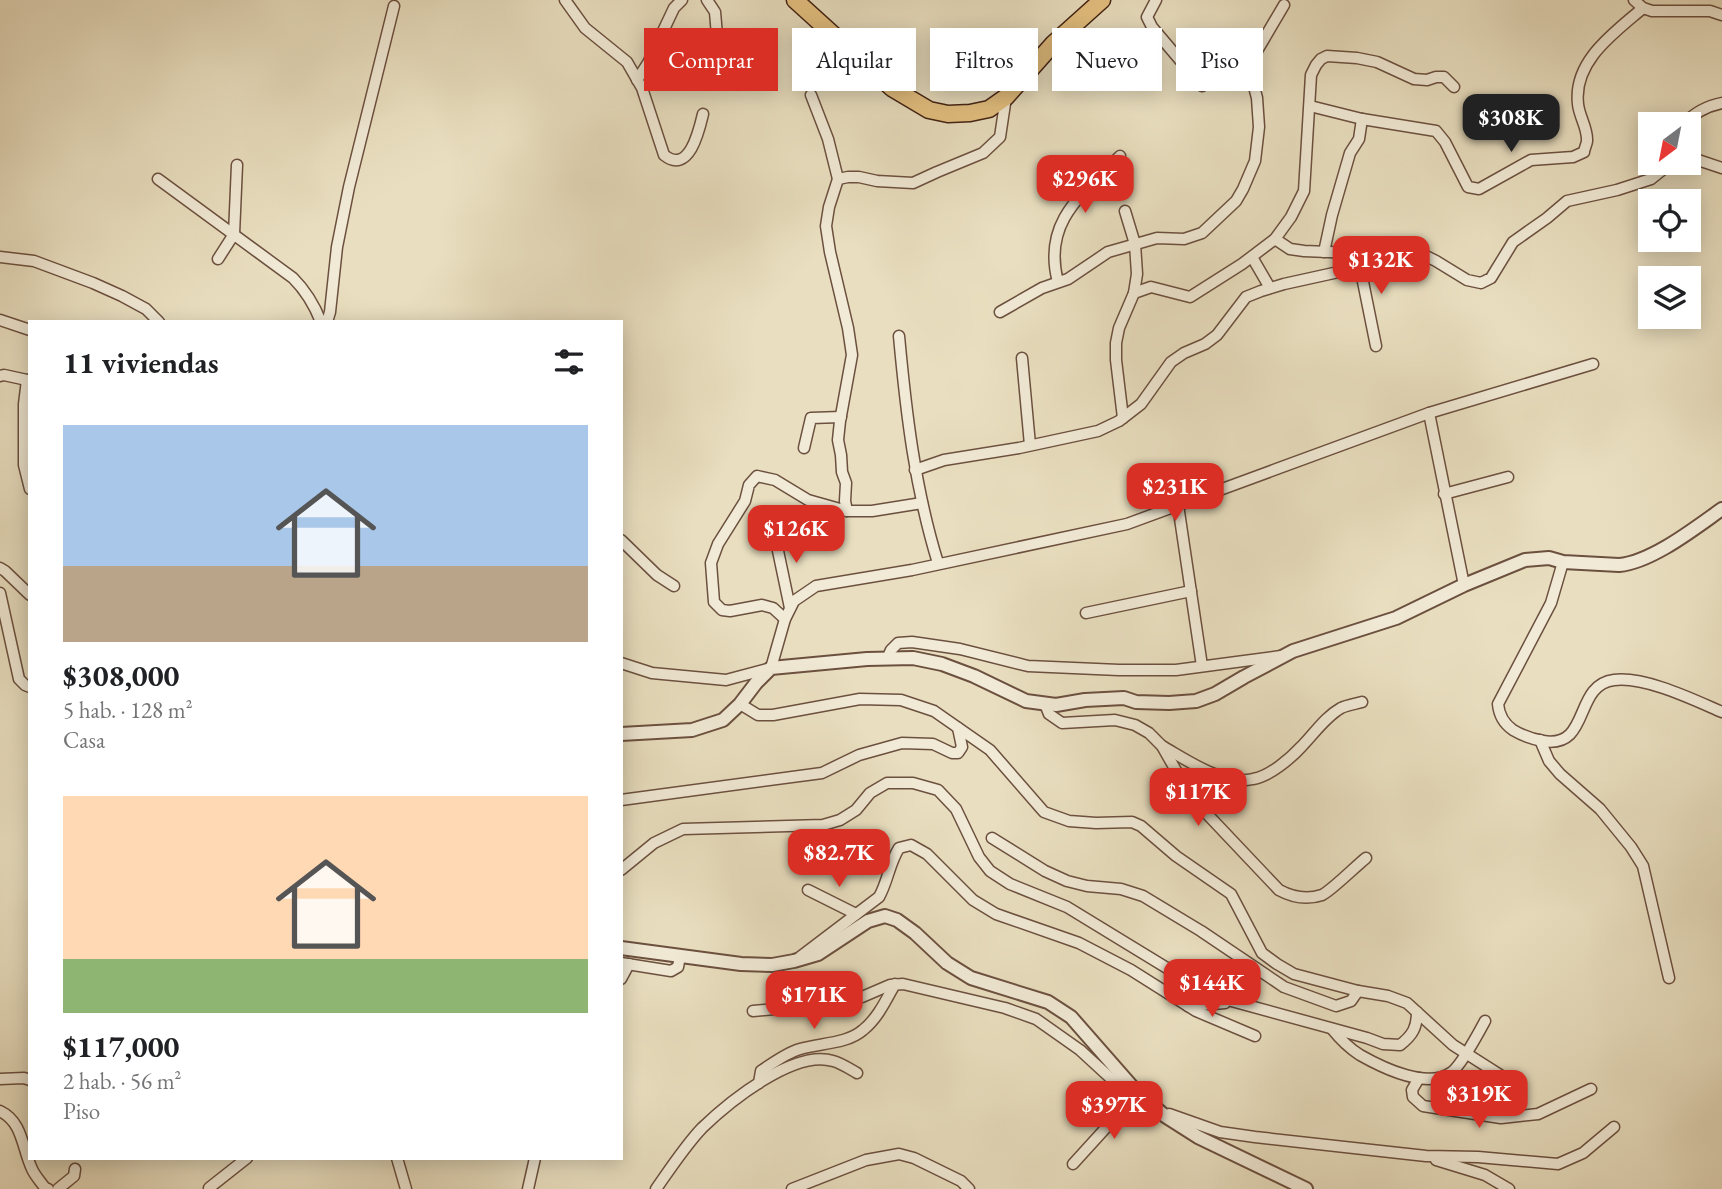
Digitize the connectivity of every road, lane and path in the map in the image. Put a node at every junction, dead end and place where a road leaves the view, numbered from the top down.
1 (565, 0) edge
2 (682, 0) edge
3 (707, 0) edge
4 (795, 0) edge
5 (1102, 0) edge
6 (1156, 0) edge
7 (1634, 0) edge
8 (1284, 5) dead end
9 (394, 6) dead end
10 (1643, 8) junction
11 (1722, 15) edge
12 (716, 28) edge
13 (1176, 55) edge
14 (637, 80) junction
15 (1454, 87) dead end
16 (811, 95) dead end
17 (1006, 97) junction
18 (1722, 103) edge
19 (1310, 106) junction
20 (1700, 112) edge
21 (703, 114) dead end
22 (1362, 119) junction
23 (1120, 156) dead end
24 (1701, 161) edge
25 (237, 164) dead end
26 (1722, 168) edge
27 (1656, 175) edge
28 (158, 179) dead end
29 (838, 180) junction
30 (1125, 211) dead end
31 (234, 234) junction
32 (1275, 239) junction
33 (1135, 244) junction
34 (1324, 252) junction
35 (1357, 253) junction
36 (0, 257) edge
37 (1252, 257) junction
38 (218, 259) dead end
39 (1058, 282) junction
40 (1270, 288) junction
41 (1134, 293) junction
42 (1000, 312) dead end
43 (0, 320) edge
44 (157, 320) edge
45 (320, 320) edge
46 (328, 320) edge
47 (28, 329) edge
48 (899, 336) dead end
49 (1376, 346) dead end
50 (1022, 358) dead end
51 (1593, 364) dead end
52 (0, 376) edge
53 (28, 381) edge
54 (1429, 413) junction
55 (841, 417) junction
56 (1123, 418) junction
57 (1030, 445) junction
58 (804, 448) dead end
59 (915, 470) junction
60 (1508, 477) dead end
61 (28, 481) edge
62 (1444, 494) junction
63 (922, 503) junction
64 (1178, 505) junction
65 (1722, 509) edge
66 (847, 512) junction
67 (773, 527) dead end
68 (623, 542) edge
69 (1563, 562) junction
70 (937, 563) junction
71 (0, 568) edge
72 (1464, 585) junction
73 (674, 586) dead end
74 (1191, 591) junction
75 (0, 593) edge
76 (28, 593) edge
77 (790, 608) junction
78 (1086, 613) dead end
79 (785, 619) junction
80 (1284, 655) junction
81 (887, 659) junction
82 (623, 664) edge
83 (1202, 666) junction
84 (771, 668) junction
85 (28, 686) edge
86 (1362, 702) dead end
87 (740, 704) junction
88 (1045, 704) junction
89 (1722, 712) edge
90 (958, 728) junction
91 (623, 734) edge
92 (1540, 740) junction
93 (1162, 746) junction
94 (623, 800) edge
95 (992, 838) dead end
96 (1366, 858) dead end
97 (623, 868) edge
98 (807, 890) dead end
99 (856, 915) junction
100 (623, 948) edge
101 (680, 956) junction
102 (794, 961) junction
103 (625, 964) edge
104 (1669, 978) dead end
105 (895, 984) junction
106 (1358, 991) junction
107 (1233, 1002) junction
108 (1188, 1006) junction
109 (754, 1011) dead end
110 (1417, 1012) junction
111 (1485, 1021) dead end
112 (1332, 1029) junction
113 (1255, 1036) dead end
114 (1466, 1053) junction
115 (858, 1073) dead end
116 (1419, 1078) junction
117 (0, 1079) edge
118 (28, 1079) edge
119 (758, 1083) junction
120 (1591, 1089) dead end
121 (1133, 1098) junction
122 (0, 1111) edge
123 (1160, 1111) junction
124 (1477, 1114) junction
125 (1614, 1127) dead end
126 (1426, 1156) junction
127 (28, 1158) edge
128 (29, 1160) edge
129 (244, 1160) edge
130 (398, 1160) edge
131 (535, 1160) edge
132 (1073, 1164) dead end
133 (75, 1168) dead end
134 (209, 1188) edge
135 (48, 1189) edge
136 (58, 1189) edge
137 (406, 1189) edge
138 (528, 1189) edge
139 (656, 1189) edge
140 (792, 1189) edge
141 (969, 1189) edge
142 (1306, 1189) edge
143 (1509, 1189) edge

1 - 14 street
2 - 14 street
3 - 12 street
4 - 17 main road
5 - 17 main road
6 - 13 street
7 - 10 street
8 - 33 street
9 - 46 street
10 - 11 street
10 - 22 street
14 - 21 street
15 - 19 street
16 - 29 street
17 - 29 street
18 - 20 street
19 - 22 street
19 - 32 street
22 - 34 street
23 - 39 street
24 - 26 street
25 - 31 street
27 - 35 street
28 - 31 street
29 - 55 street
30 - 33 street
31 - 38 street
31 - 45 street
32 - 34 street
32 - 37 street
33 - 39 street
33 - 41 street
34 - 35 street
35 - 40 street
35 - 49 street
36 - 44 street
37 - 40 street
37 - 41 street
39 - 42 street
40 - 56 street
41 - 56 street
43 - 47 street
48 - 59 street
50 - 57 street
51 - 54 street
52 - 53 street
53 - 61 street
54 - 62 street
54 - 64 street
55 - 58 street
55 - 66 street
56 - 57 street
57 - 59 street
59 - 63 street
60 - 62 street
62 - 72 street
63 - 66 street
63 - 70 street
64 - 70 street
64 - 74 street
65 - 69 street
66 - 79 street
67 - 77 street
68 - 73 street
69 - 72 street
69 - 92 street
70 - 77 street
71 - 76 street
72 - 80 street
74 - 78 street
74 - 83 street
75 - 85 street
77 - 79 street
79 - 84 street
80 - 83 street
80 - 88 street
81 - 83 street
81 - 84 street
81 - 88 street
82 - 84 street
84 - 87 street
86 - 93 street
87 - 90 street
87 - 91 street
88 - 93 street
89 - 92 street
90 - 94 street
90 - 106 street
92 - 104 street
93 - 96 street
95 - 106 street
97 - 107 street
98 - 99 street
99 - 102 street
99 - 108 street
100 - 101 street
101 - 102 street
101 - 103 street
102 - 123 street
105 - 109 street
105 - 119 street
105 - 121 street
106 - 110 street
107 - 108 street
107 - 112 street
108 - 113 street
110 - 112 street
110 - 114 street
111 - 114 street
112 - 116 street
114 - 116 street
114 - 124 street
115 - 119 street
116 - 124 street
117 - 118 street
119 - 139 street
120 - 124 street
121 - 123 street
121 - 132 street
122 - 127 street
123 - 126 street
123 - 142 street
125 - 126 street
126 - 143 street
128 - 135 street
129 - 134 street
130 - 137 street
131 - 138 street
133 - 136 street
140 - 141 street

